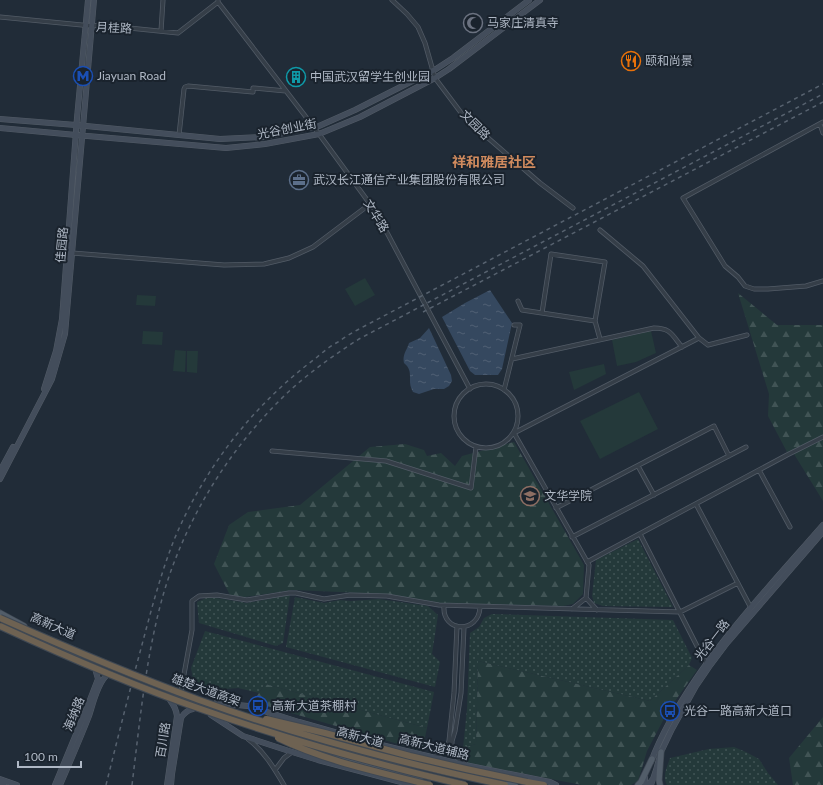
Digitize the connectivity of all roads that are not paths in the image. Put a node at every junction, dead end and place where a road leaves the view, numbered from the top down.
1 (88, 0) edge
2 (94, 0) edge
3 (163, 0) edge
4 (392, 0) edge
5 (529, 0) edge
6 (540, 0) edge
7 (218, 1) edge
8 (0, 17) edge
9 (86, 26) junction
10 (92, 26) junction
11 (161, 31) junction
12 (433, 70) junction
13 (435, 78) junction
14 (286, 91) junction
15 (0, 119) edge
16 (821, 123) edge
17 (76, 125) junction
18 (83, 126) junction
19 (313, 127) junction
20 (0, 128) edge
21 (823, 133) edge
22 (319, 134) junction
23 (76, 135) junction
24 (83, 135) junction
25 (179, 135) junction
26 (370, 204) junction
27 (573, 208) dead end
28 (600, 230) dead end
29 (72, 253) junction
30 (823, 281) edge
31 (518, 301) dead end
32 (542, 313) junction
33 (595, 321) junction
34 (514, 324) dead end
35 (748, 334) dead end
36 (699, 338) junction
37 (600, 340) junction
38 (682, 347) junction
39 (512, 359) junction
40 (470, 389) junction
41 (504, 390) junction
42 (514, 433) junction
43 (823, 437) edge
44 (476, 447) junction
45 (746, 447) dead end
46 (272, 452) dead end
47 (729, 456) junction
48 (638, 466) junction
49 (759, 470) junction
50 (0, 471) edge
51 (0, 479) edge
52 (654, 494) junction
53 (696, 504) junction
54 (556, 508) junction
55 (823, 524) edge
56 (790, 527) dead end
57 (823, 532) edge
58 (640, 534) junction
59 (572, 537) junction
60 (587, 562) junction
61 (738, 583) junction
62 (586, 598) junction
63 (444, 606) junction
64 (480, 607) junction
65 (751, 608) junction
66 (572, 609) junction
67 (596, 610) junction
68 (680, 612) junction
69 (0, 613) edge
70 (0, 618) edge
71 (23, 626) junction
72 (457, 626) junction
73 (464, 627) junction
74 (0, 628) edge
75 (18, 637) junction
76 (706, 663) junction
77 (120, 667) dead end
78 (96, 672) junction
79 (106, 676) junction
80 (115, 680) dead end
81 (170, 686) dead end
82 (180, 691) junction
83 (168, 700) joint
84 (216, 703) junction
85 (193, 709) junction
86 (225, 709) junction
87 (211, 715) junction
88 (261, 729) junction
89 (243, 736) junction
90 (373, 743) junction
91 (292, 752) junction
92 (661, 752) junction
93 (432, 757) junction
94 (652, 759) junction
95 (408, 761) junction
96 (465, 765) junction
97 (275, 770) junction
98 (410, 775) junction
99 (645, 777) junction
100 (0, 779) edge
101 (653, 779) junction
102 (390, 780) junction
103 (0, 784) edge
104 (4, 785) edge
105 (17, 785) edge
106 (55, 785) edge
107 (60, 785) edge
108 (167, 785) edge
109 (171, 785) edge
110 (284, 785) edge
111 (395, 785) edge
112 (409, 785) edge
113 (430, 785) edge
114 (454, 785) edge
115 (465, 785) edge
116 (505, 785) edge
117 (516, 785) edge
118 (544, 785) edge
119 (556, 785) edge
120 (638, 785) edge
121 (642, 785) edge
122 (651, 785) edge
123 (660, 785) edge

1 - 9 main road, 佳园路
2 - 10 main road, 佳园路
3 - 11 street
4 - 12 street, 文园路
5 - 12 main road, 光谷创业街
6 - 13 main road, 光谷创业街
7 - 11 street, 月桂路
7 - 14 street, 文华路
8 - 9 street, 月桂路
9 - 10 street, 月桂路
9 - 17 main road, 佳园路
10 - 11 street, 月桂路
10 - 18 main road, 佳园路
12 - 13 street, 文园路
12 - 19 main road, 光谷创业街
13 - 22 main road, 光谷创业街
13 - 27 street, 文园路
14 - 19 street, 文华路
14 - 25 street
15 - 17 main road, 光谷创业街
16 - 21 street
16 - 30 street
17 - 18 main road, 光谷创业街
17 - 23 main road, 佳园路
18 - 24 main road, 佳园路
18 - 25 main road, 光谷创业街
19 - 22 street, 文华路
19 - 25 main road, 光谷创业街
20 - 23 main road, 光谷创业街
22 - 24 main road, 光谷创业街
22 - 26 street, 文华路
23 - 24 main road, 光谷创业街
23 - 50 main road, 佳园路
24 - 29 main road, 佳园路
26 - 29 street
26 - 40 street, 文华路
28 - 36 street
29 - 51 main road, 佳园路
31 - 32 street
32 - 33 street
32 - 33 street
33 - 37 street
34 - 39 street
35 - 36 street
36 - 38 street
37 - 38 street
37 - 39 street
38 - 42 street
39 - 41 street
40 - 41 street
40 - 44 street
41 - 42 street
42 - 44 street
42 - 54 street
43 - 49 street
44 - 46 street
45 - 47 street
47 - 48 street
47 - 52 street
48 - 52 street
48 - 54 street
49 - 53 street
49 - 56 street
52 - 59 street
53 - 58 street
53 - 61 street
54 - 59 street
55 - 65 main road, 光谷一路
57 - 92 main road, 光谷一路
58 - 60 street
58 - 68 street
59 - 60 street
60 - 62 street
61 - 65 street
61 - 68 street
62 - 66 street
62 - 67 street
63 - 64 street
63 - 72 street
63 - 82 street
64 - 66 street
64 - 73 street
65 - 76 main road, 光谷一路
66 - 67 street
67 - 68 street
68 - 76 street
69 - 71 main road, 高新大道
70 - 86 highway, 雄楚大道高架, bridge
71 - 75 main road
71 - 77 main road, 高新大道
72 - 73 street
72 - 93 street
73 - 96 street
74 - 75 main road, 高新大道
74 - 88 highway, 雄楚大道高架, bridge
75 - 78 main road, 高新大道
76 - 94 main road, 光谷一路
78 - 79 main road, 高新大道
78 - 106 main road, 海纳路
79 - 80 main road, 高新大道
79 - 107 main road, 海纳路
81 - 82 main road, 高新大道
82 - 84 main road, 高新大道
83 - 85 main road, 高新大道
83 - 108 main road, 百川路
84 - 90 main road, 高新大道辅路
84 - 95 main road, 高新大道
85 - 87 main road, 高新大道
85 - 109 main road, 百川路
86 - 116 highway, 雄楚大道高架, bridge
86 - 118 highway, bridge
87 - 89 main road
87 - 98 main road, 高新大道
88 - 113 highway, bridge
88 - 115 highway, 雄楚大道高架, bridge
89 - 91 main road
89 - 97 street
90 - 93 main road, 高新大道辅路
90 - 95 main road
91 - 97 street
91 - 102 main road
92 - 101 main road, 光谷一路
92 - 123 main road
93 - 96 main road, 高新大道辅路
94 - 99 main road, 光谷一路
94 - 120 main road
95 - 117 main road, 高新大道
96 - 119 main road, 高新大道辅路
97 - 110 street
98 - 112 main road
98 - 114 main road, 高新大道
99 - 101 main road
99 - 121 main road, 光谷一路
100 - 105 main road
101 - 122 main road, 光谷一路
102 - 111 main road
102 - 112 main road
103 - 104 main road

